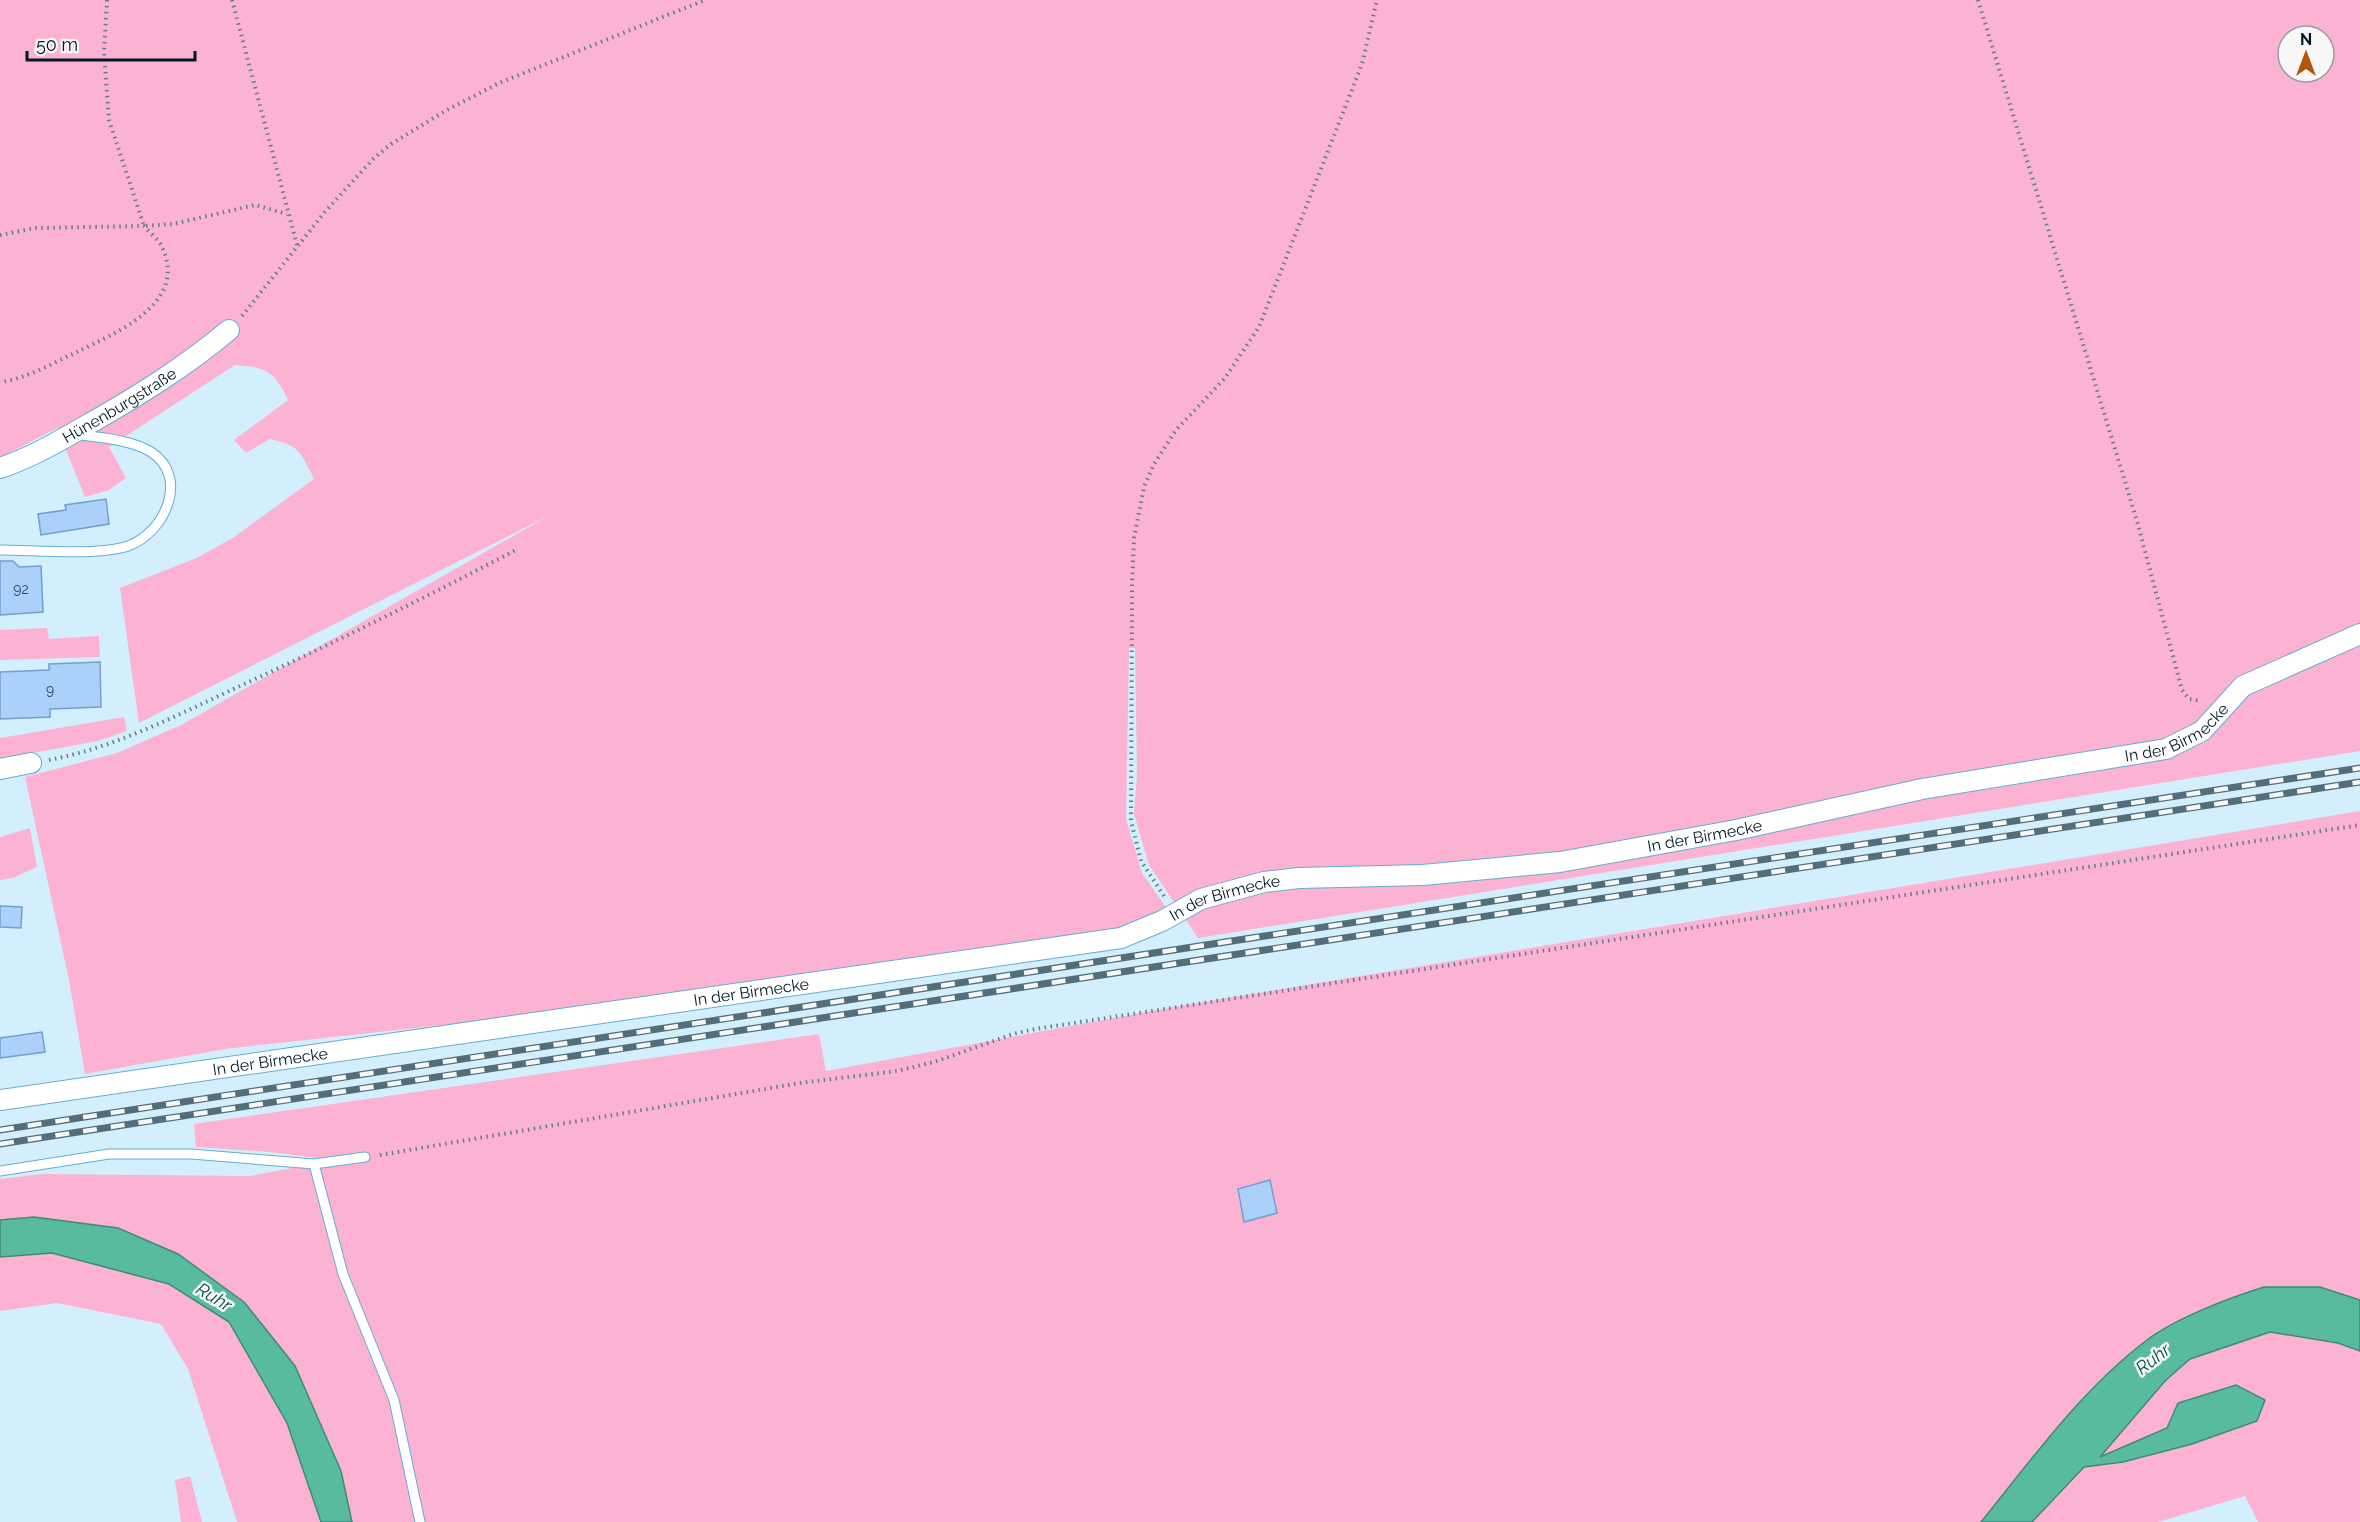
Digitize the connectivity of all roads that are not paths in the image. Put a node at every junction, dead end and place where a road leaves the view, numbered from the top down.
1 (229, 330) road end
2 (72, 433) junction
3 (0, 468) edge
4 (0, 550) edge
5 (2360, 634) edge
6 (31, 763) road end
7 (0, 769) edge
8 (0, 1100) edge
9 (366, 1157) road end
10 (314, 1164) junction
11 (0, 1172) edge
12 (420, 1522) edge

1 - 2 street, Hünenburgstraße
2 - 3 street, Hünenburgstraße
2 - 4 lane
5 - 8 street, In der Birmecke
6 - 7 street
9 - 10 lane
10 - 11 lane
10 - 12 lane

